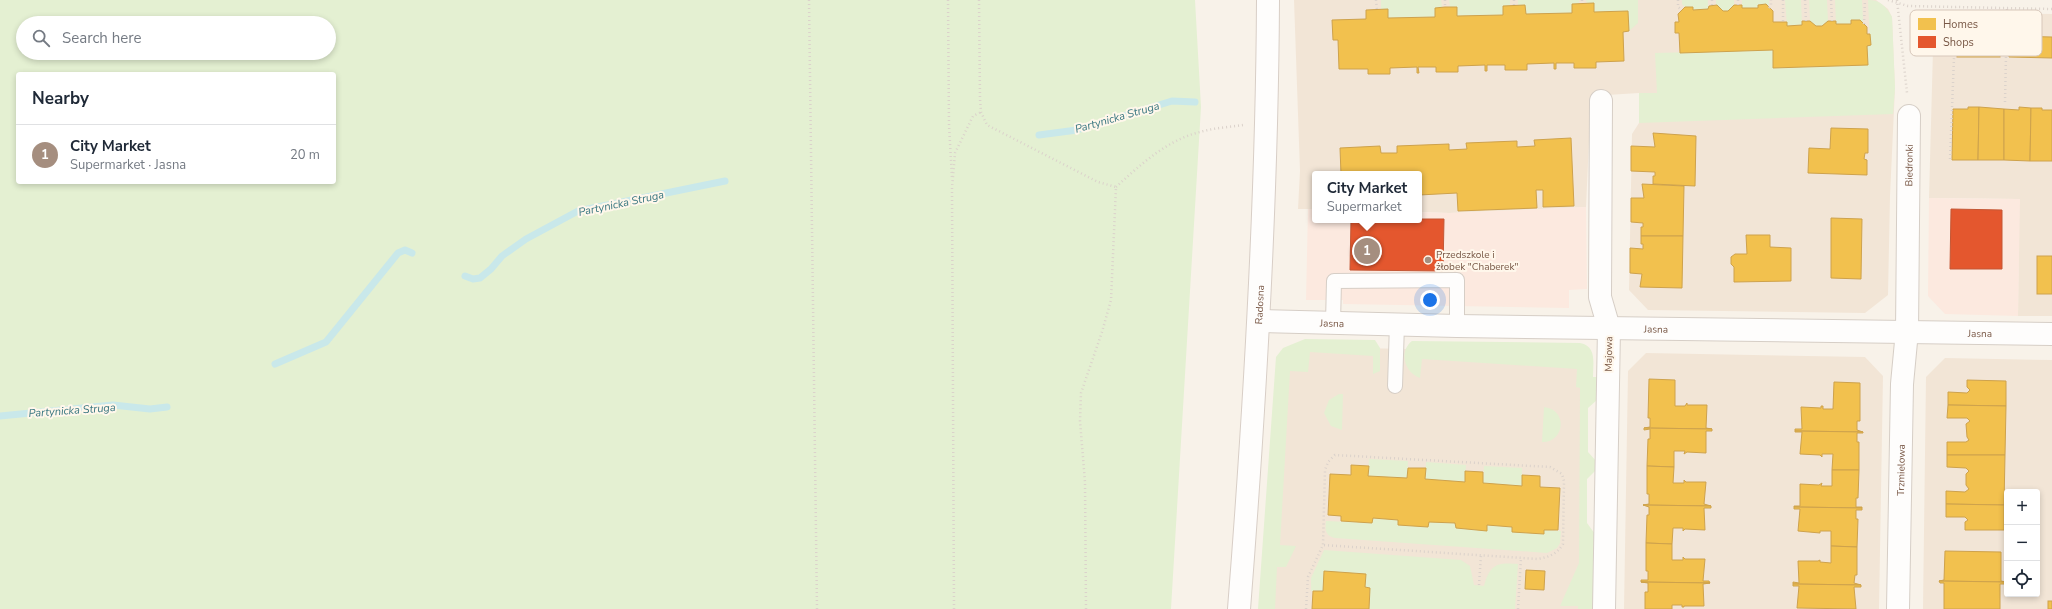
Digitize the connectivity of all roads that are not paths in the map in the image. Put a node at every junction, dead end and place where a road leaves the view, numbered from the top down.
1 (1268, 0) edge
2 (1601, 101) dead end
3 (1909, 116) road end
4 (1259, 321) junction
5 (1333, 323) junction
6 (1397, 324) junction
7 (1457, 326) junction
8 (1609, 328) junction
9 (1907, 331) junction
10 (2052, 334) edge
11 (1395, 386) dead end
12 (1239, 609) edge
13 (1604, 609) edge
14 (1898, 609) edge

1 - 4 street, Radosna
2 - 8 street, Majowa
3 - 9 street, Biedronki
4 - 5 street, Jasna
4 - 12 street, Radosna
5 - 6 street, Jasna
5 - 7 lane
6 - 7 street, Jasna
6 - 11 lane
7 - 8 street, Jasna
8 - 9 street, Jasna
8 - 13 street, Majowa
9 - 10 street, Jasna
9 - 14 street, Trzmielowa

